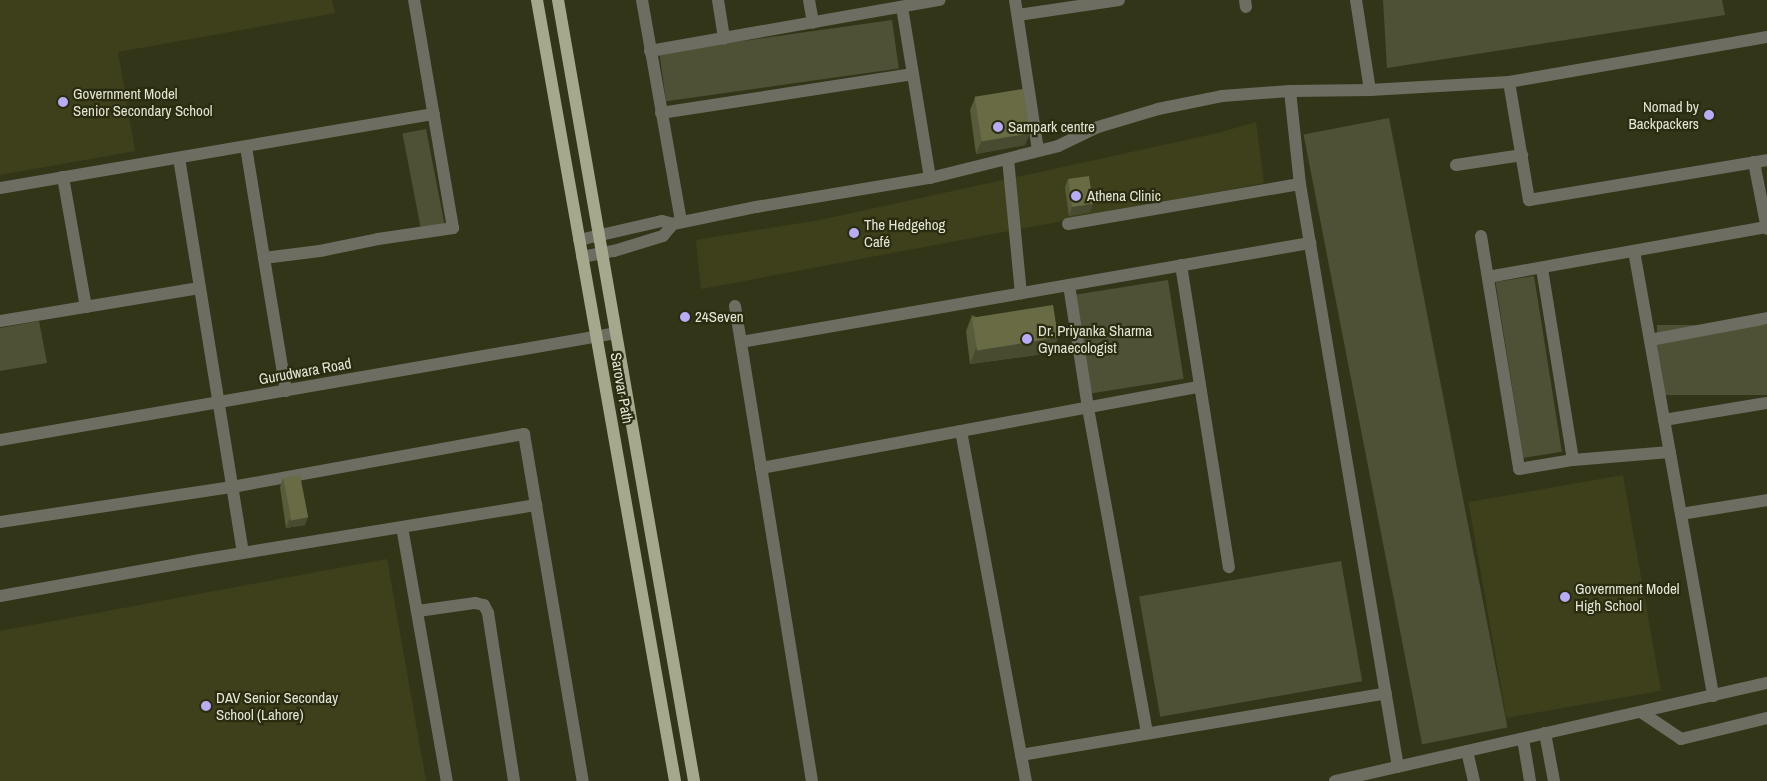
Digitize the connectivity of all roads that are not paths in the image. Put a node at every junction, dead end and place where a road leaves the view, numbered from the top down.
1 (414, 0) edge
2 (537, 0) edge
3 (558, 0) edge
4 (642, 0) edge
5 (718, 0) edge
6 (809, 0) edge
7 (940, 0) edge
8 (1014, 0) edge
9 (1119, 0) edge
10 (1356, 0) edge
11 (1088, 2) edge
12 (902, 8) junction
13 (1018, 15) junction
14 (813, 23) junction
15 (1767, 37) edge
16 (724, 38) junction
17 (650, 51) junction
18 (913, 74) junction
19 (1509, 82) junction
20 (1370, 90) junction
21 (1290, 91) junction
22 (661, 113) junction
23 (434, 114) junction
24 (246, 146) junction
25 (1038, 150) junction
26 (1522, 155) junction
27 (179, 158) junction
28 (1008, 159) junction
29 (1761, 161) edge
30 (1456, 165) dead end
31 (1762, 175) edge
32 (63, 177) junction
33 (930, 178) junction
34 (1300, 184) junction
35 (0, 188) edge
36 (1764, 196) edge
37 (677, 223) junction
38 (1068, 224) dead end
39 (1767, 228) edge
40 (599, 236) junction
41 (1481, 236) dead end
42 (579, 240) junction
43 (1310, 242) junction
44 (1634, 251) junction
45 (602, 253) junction
46 (582, 257) junction
47 (264, 258) junction
48 (1181, 265) junction
49 (1542, 268) junction
50 (1488, 278) junction
51 (1069, 285) junction
52 (200, 288) junction
53 (1020, 293) junction
54 (735, 306) dead end
55 (86, 307) junction
56 (1767, 318) edge
57 (0, 321) edge
58 (616, 333) junction
59 (596, 336) junction
60 (1650, 340) junction
61 (741, 342) junction
62 (1200, 387) junction
63 (286, 391) junction
64 (218, 402) junction
65 (1767, 403) edge
66 (1088, 408) junction
67 (1664, 420) junction
68 (961, 431) junction
69 (0, 440) edge
70 (1670, 452) junction
71 (1573, 460) junction
72 (761, 468) junction
73 (232, 487) junction
74 (1767, 500) edge
75 (536, 505) junction
76 (1681, 514) junction
77 (0, 522) edge
78 (402, 527) junction
79 (243, 553) junction
80 (1229, 567) dead end
81 (0, 596) edge
82 (418, 611) junction
83 (1767, 683) edge
84 (1386, 692) junction
85 (1713, 696) junction
86 (1641, 712) junction
87 (1767, 718) edge
88 (1147, 733) junction
89 (1545, 733) junction
90 (1522, 738) junction
91 (1467, 751) junction
92 (1021, 755) junction
93 (1398, 767) junction
94 (447, 781) edge
95 (514, 781) edge
96 (583, 781) edge
97 (675, 781) edge
98 (694, 781) edge
99 (812, 781) edge
100 (1026, 781) edge
101 (1335, 781) edge
102 (1474, 781) edge
103 (1530, 781) edge
104 (1554, 781) edge

1 - 23 street
2 - 42 main road, Sarovar Path
3 - 40 main road, Sarovar Path
4 - 17 street
5 - 16 street
6 - 14 street
7 - 12 street
8 - 13 street
9 - 11 street
10 - 20 street
11 - 13 street
12 - 14 street
12 - 18 street
13 - 25 street
14 - 16 street
15 - 19 street
16 - 17 street
17 - 22 street
18 - 22 street
18 - 33 street
19 - 20 street
19 - 26 street
20 - 21 street
21 - 25 street
21 - 34 street
22 - 37 street
23 - 24 street
23 - 47 street
24 - 27 street
24 - 47 street
25 - 28 street
26 - 29 street
26 - 30 street
27 - 32 street
27 - 52 street
28 - 33 street
28 - 53 street
29 - 31 street
31 - 36 street
32 - 35 street
32 - 55 street
33 - 37 street
34 - 38 street
34 - 43 street
36 - 39 street
37 - 40 street
37 - 45 street
39 - 44 street
40 - 42 street
40 - 45 main road, Sarovar Path
41 - 50 street
42 - 46 main road, Sarovar Path
43 - 48 street
43 - 84 street
44 - 49 street
44 - 60 street
45 - 46 street
45 - 58 main road, Sarovar Path
46 - 59 main road, Sarovar Path
47 - 63 street
48 - 51 street
48 - 62 street
49 - 50 street
49 - 71 street
50 - 71 street
51 - 53 street
51 - 66 street
52 - 55 street
52 - 64 street
53 - 61 street
54 - 61 street
55 - 57 street
56 - 60 street
58 - 59 street, Gurudwara Road
58 - 98 main road, Sarovar Path
59 - 63 street, Gurudwara Road
59 - 97 main road, Sarovar Path
60 - 67 street
61 - 72 street
62 - 66 street
62 - 80 street
63 - 64 street, Gurudwara Road
64 - 69 street, Gurudwara Road
64 - 73 street
65 - 67 street
66 - 68 street
66 - 88 street
67 - 70 street
68 - 72 street
68 - 92 street
70 - 71 street
70 - 76 street
72 - 99 street
73 - 75 street
73 - 77 street
73 - 79 street
74 - 76 street
75 - 78 street
75 - 96 street
76 - 85 street
78 - 79 street
78 - 82 street
79 - 81 street
82 - 94 street
82 - 95 street
83 - 85 street
84 - 88 street
84 - 93 street
85 - 86 street
86 - 87 street
86 - 89 street
88 - 92 street
89 - 90 street
89 - 104 street
90 - 91 street
90 - 103 street
91 - 93 street
91 - 102 street
92 - 100 street
93 - 101 street

